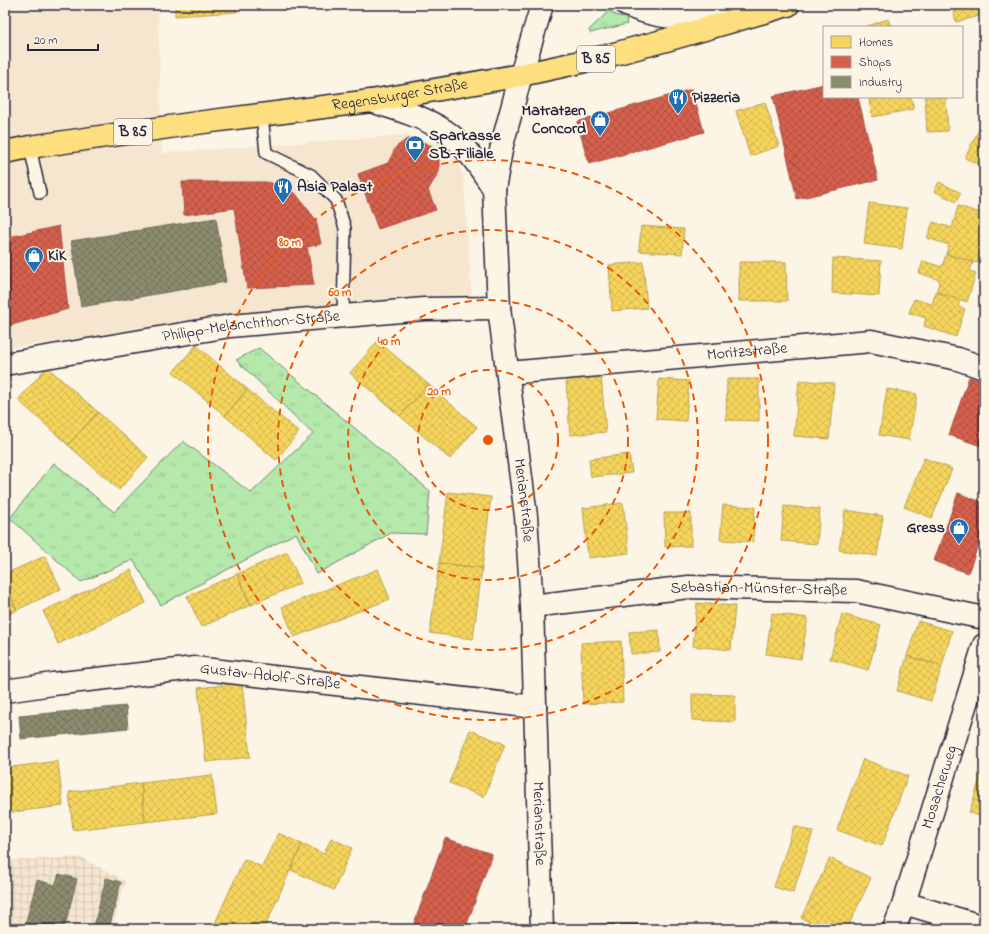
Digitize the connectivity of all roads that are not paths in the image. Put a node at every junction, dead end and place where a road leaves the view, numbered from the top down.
1 (542, 5) edge
2 (627, 5) edge
3 (788, 5) edge
4 (736, 21) junction
5 (521, 75) junction
6 (371, 100) junction
7 (262, 115) junction
8 (30, 147) junction
9 (5, 152) edge
10 (494, 189) junction
11 (40, 193) dead end
12 (499, 308) junction
13 (343, 316) junction
14 (5, 364) edge
15 (984, 368) edge
16 (508, 372) junction
17 (532, 606) junction
18 (984, 618) edge
19 (984, 645) edge
20 (5, 690) edge
21 (535, 707) junction
22 (904, 904) junction
23 (984, 927) edge
24 (542, 929) edge
25 (894, 929) edge

1 - 5 street, Merianstraße
2 - 4 street
3 - 4 main road, Regensburger Straße / B 85
4 - 5 main road, Regensburger Straße / B 85
5 - 6 main road, Regensburger Straße / B 85
5 - 10 street, Merianstraße
6 - 7 main road, Regensburger Straße / B 85
6 - 10 street
7 - 8 main road, Regensburger Straße / B 85
7 - 13 lane
8 - 9 main road, Regensburger Straße / B 85
8 - 11 lane
10 - 12 street, Merianstraße
12 - 13 street, Philipp-Melanchthon-Straße
12 - 16 street, Merianstraße
13 - 14 street, Philipp-Melanchthon-Straße
15 - 16 street, Moritzstraße
16 - 17 street, Merianstraße
17 - 18 street, Sebastian-Münster-Straße
17 - 21 street, Merianstraße
19 - 22 street, Mosacherweg
20 - 21 street, Gustav-Adolf-Straße
21 - 24 street, Merianstraße
22 - 23 street
22 - 25 street, Mosacherweg

